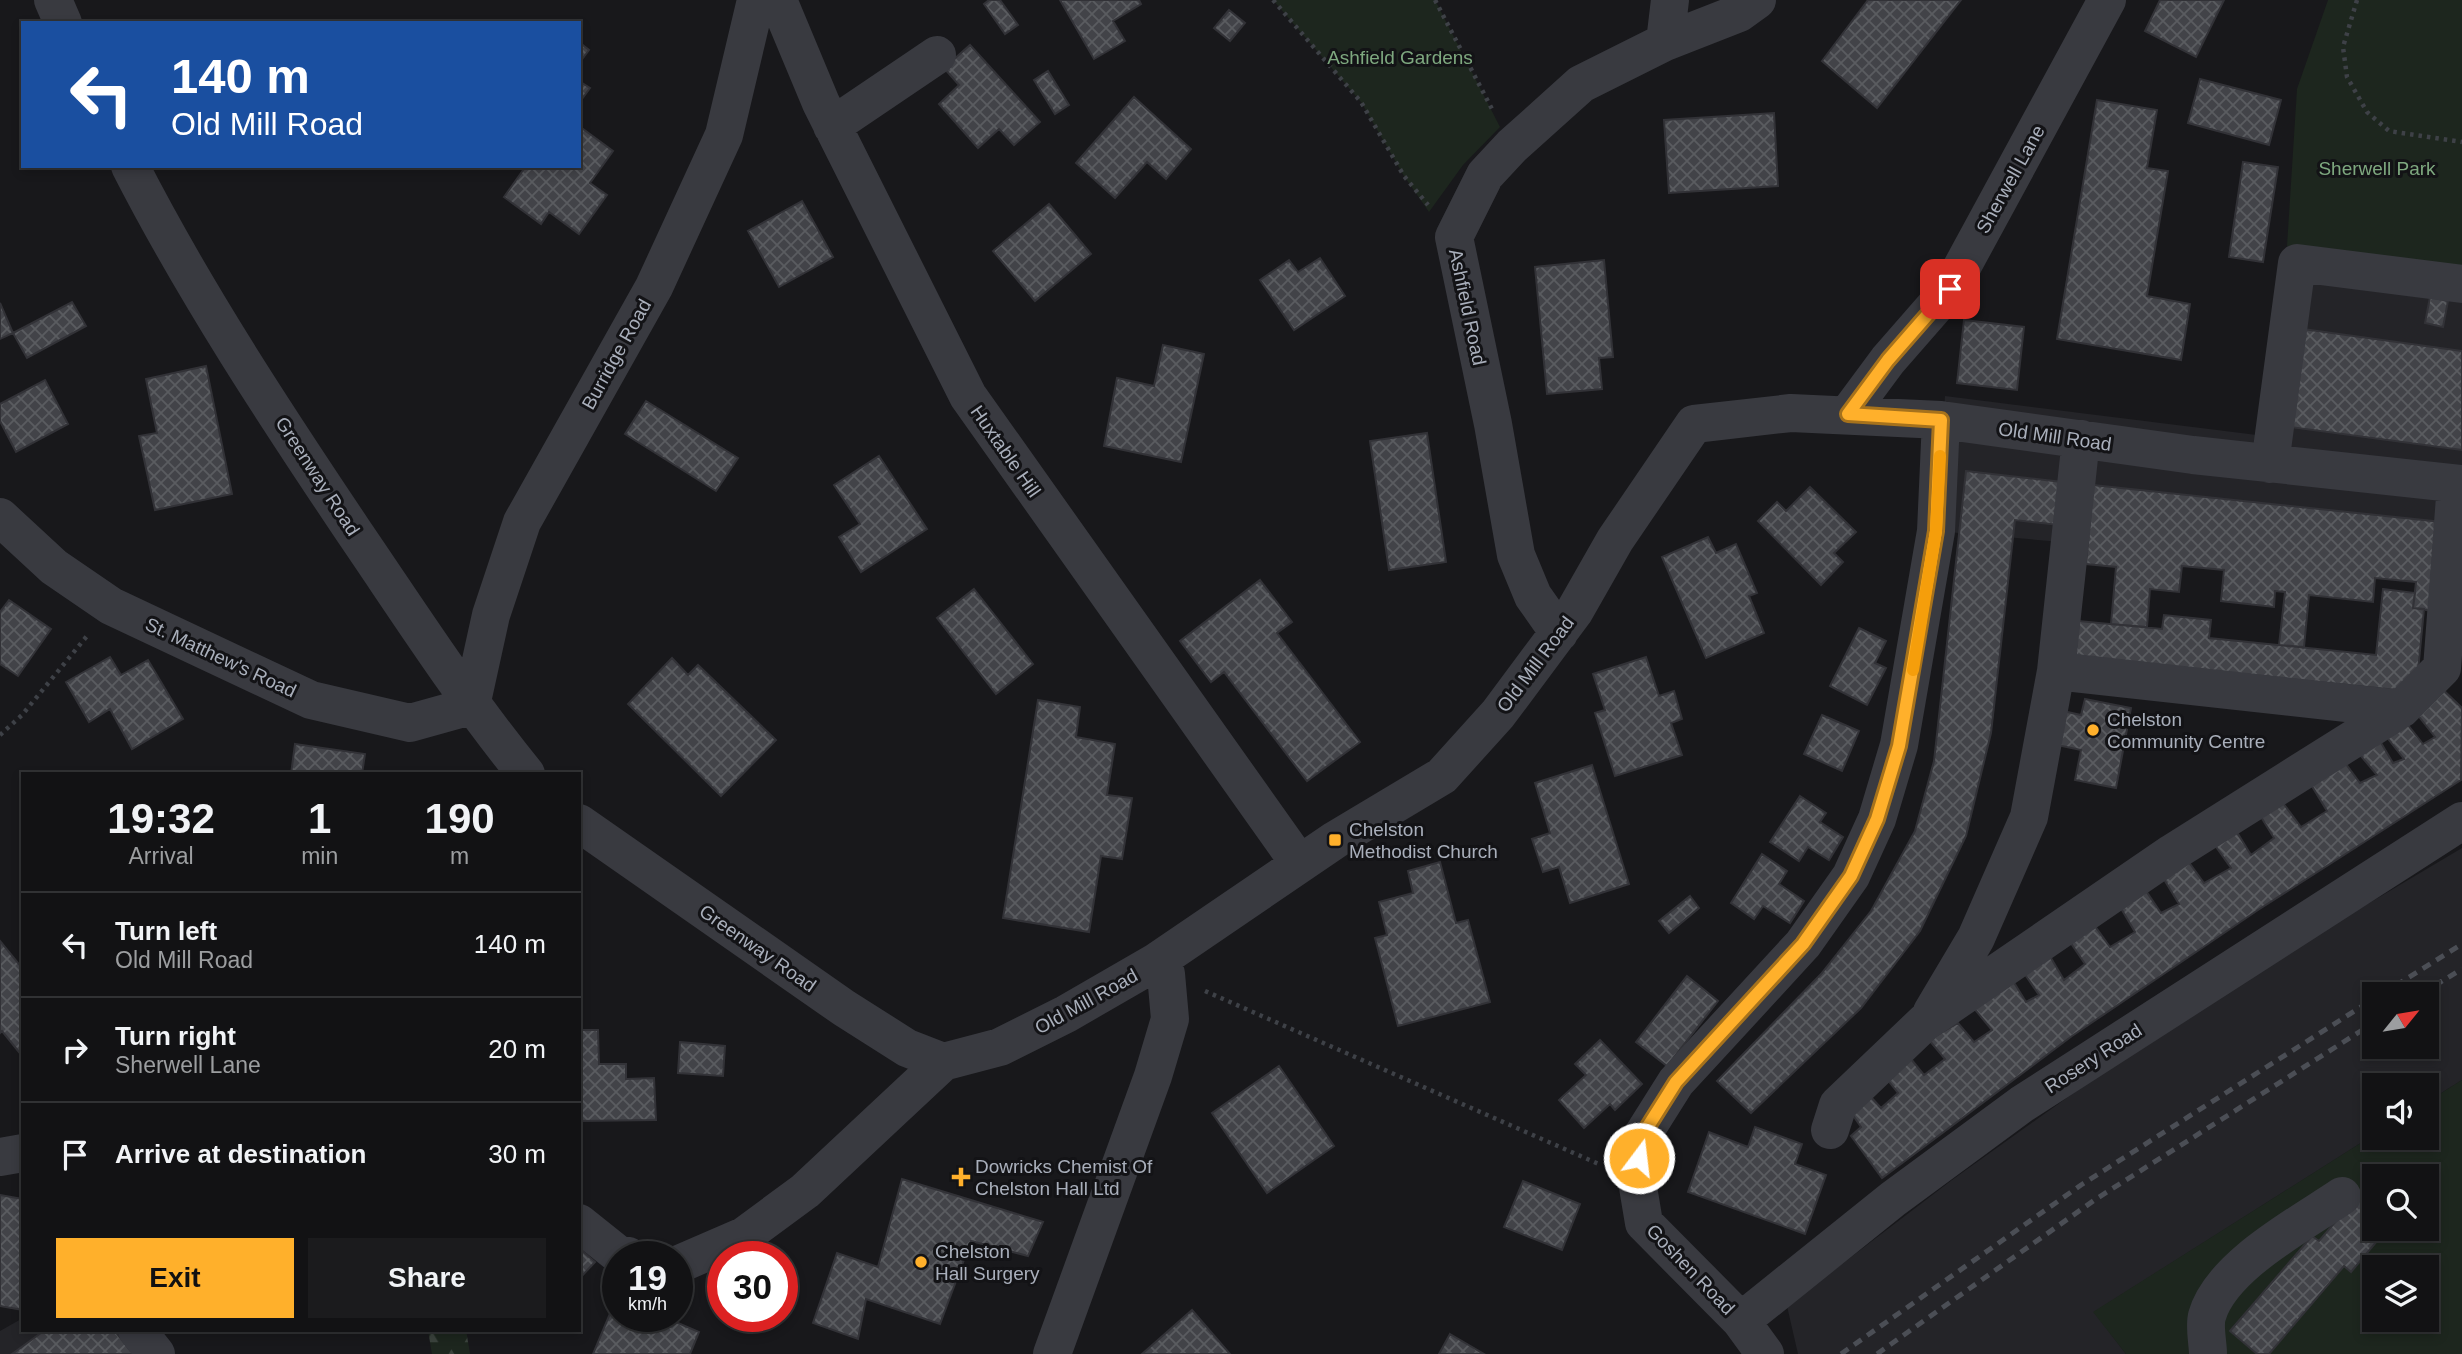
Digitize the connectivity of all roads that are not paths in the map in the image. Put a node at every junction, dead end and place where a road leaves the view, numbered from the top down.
1 (53, 0) edge
2 (756, 0) edge
3 (778, 0) edge
4 (1670, 0) edge
5 (1757, 0) edge
6 (2107, 0) edge
7 (62, 21) edge
8 (1664, 43) junction
9 (937, 55) dead end
10 (832, 126) junction
11 (131, 168) edge
12 (2462, 284) edge
13 (1848, 414) junction
14 (1941, 420) junction
15 (2081, 439) junction
16 (2270, 464) junction
17 (2459, 484) edge
18 (0, 517) edge
19 (1559, 633) junction
20 (2056, 671) junction
21 (471, 706) junction
22 (2401, 709) junction
23 (524, 772) edge
24 (2462, 821) edge
25 (581, 824) edge
26 (1299, 863) junction
27 (1161, 968) junction
28 (1925, 1023) junction
29 (943, 1062) junction
30 (1830, 1130) dead end
31 (21, 1153) edge
32 (0, 1157) edge
33 (2342, 1196) dead end
34 (581, 1225) edge
35 (602, 1241) edge
36 (693, 1258) edge
37 (1741, 1321) junction
38 (140, 1332) edge
39 (156, 1354) edge
40 (1052, 1354) edge
41 (1765, 1354) edge
42 (2208, 1354) edge

1 - 7 street
2 - 21 street, Burridge Road
3 - 10 street, Huxtable Hill
4 - 8 street
5 - 8 street, Ashfield Road
6 - 13 street, Sherwell Lane
8 - 19 street, Ashfield Road
9 - 10 street
10 - 26 street, Huxtable Hill
11 - 21 street, Greenway Road
12 - 16 street
13 - 14 street, Old Mill Road
13 - 19 street, Old Mill Road
14 - 15 street, Old Mill Road
14 - 37 street, Goshen Road
15 - 16 street, Old Mill Road
15 - 20 street
16 - 17 street, Old Mill Road
17 - 22 street
18 - 21 street, St. Matthew's Road
19 - 26 street, Old Mill Road
20 - 22 street
20 - 28 street
21 - 23 street, Greenway Road
22 - 28 street
24 - 37 street, Rosery Road
25 - 29 street, Greenway Road
26 - 27 street, Old Mill Road
27 - 29 street, Old Mill Road
27 - 40 street
28 - 30 street
29 - 36 street, Old Mill Road
31 - 32 street
33 - 42 street
34 - 35 street
37 - 41 street, Goshen Road
38 - 39 street

